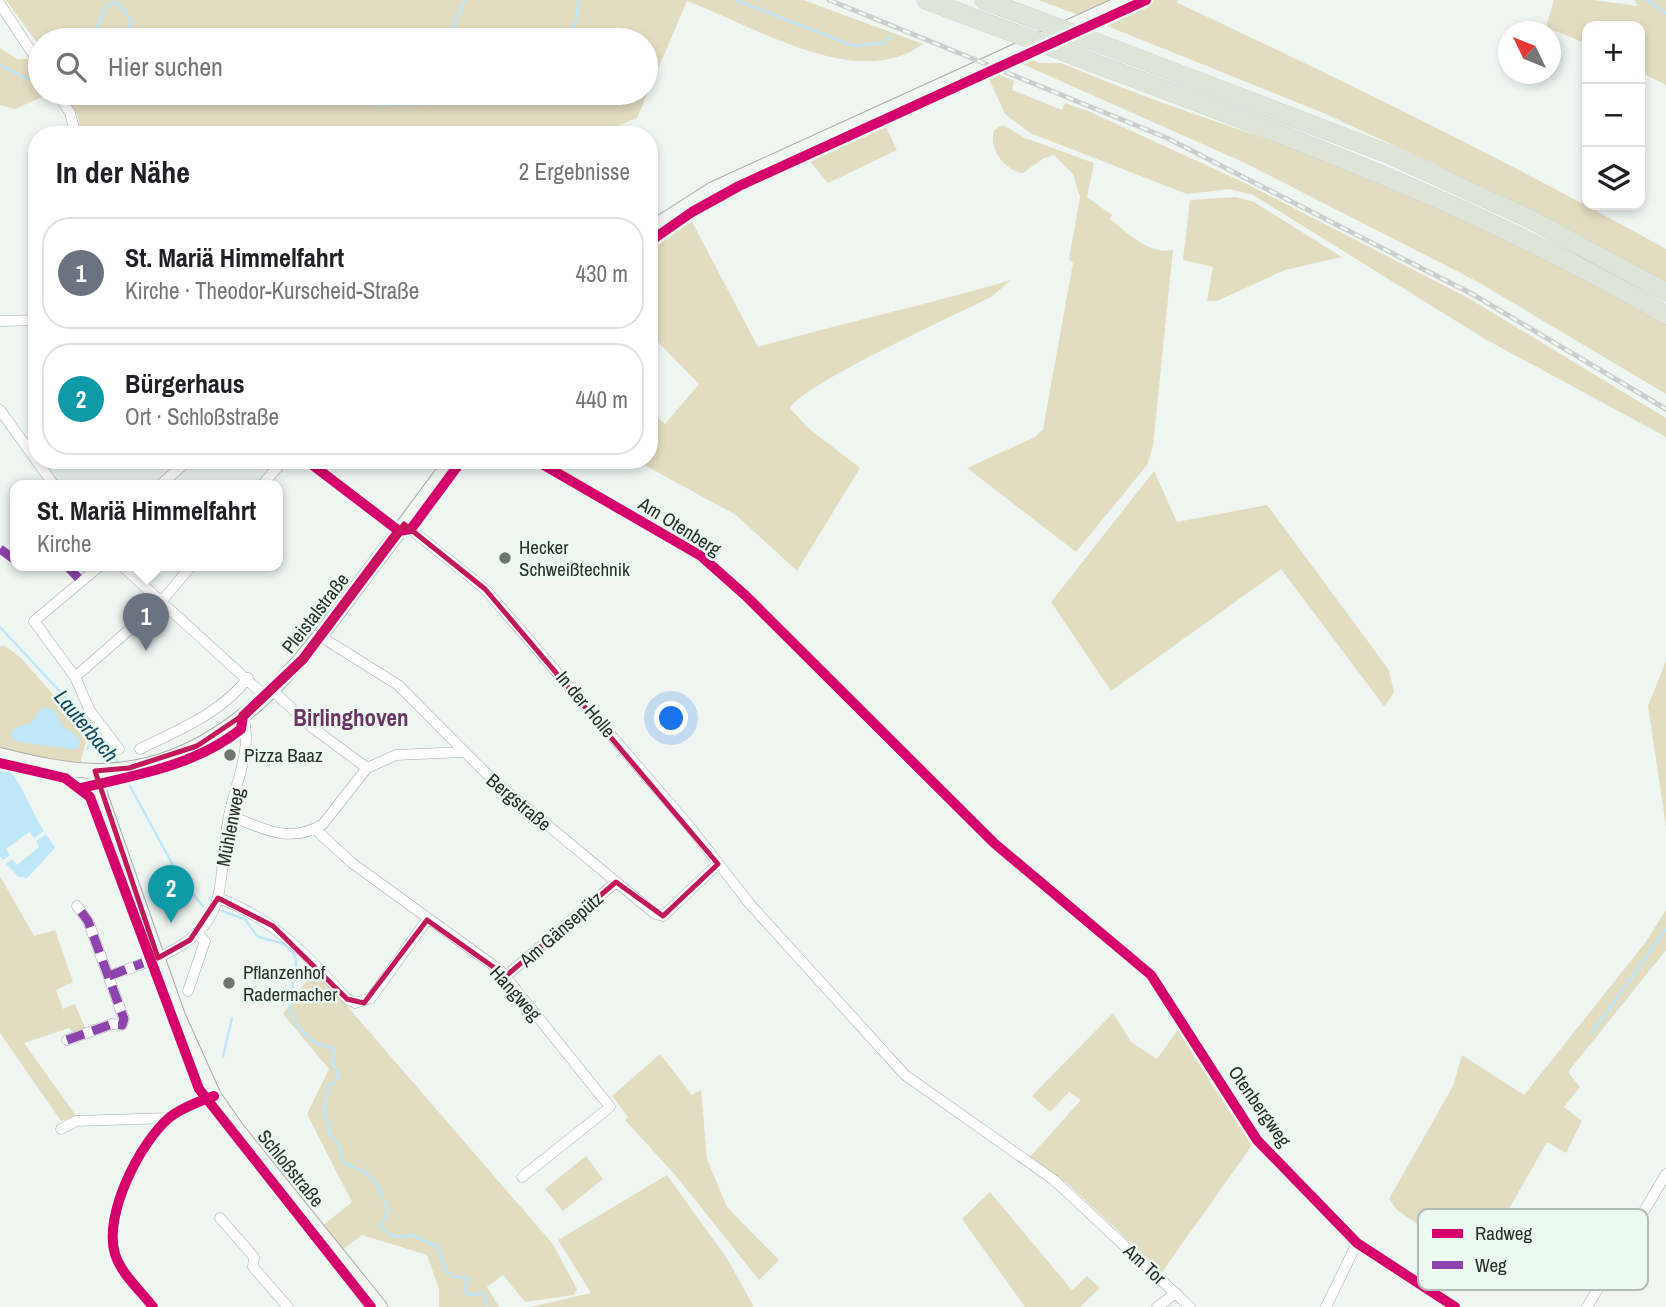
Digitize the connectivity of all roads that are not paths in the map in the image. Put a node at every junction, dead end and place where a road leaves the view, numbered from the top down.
1 (926, 0) edge
2 (984, 0) edge
3 (1128, 0) edge
4 (0, 4) edge
5 (28, 46) edge
6 (65, 105) edge
7 (74, 126) edge
8 (658, 224) edge
9 (1666, 292) edge
10 (1666, 315) edge
11 (28, 320) edge
12 (0, 321) edge
13 (0, 410) edge
14 (28, 443) edge
15 (319, 469) edge
16 (445, 469) edge
17 (551, 469) edge
18 (402, 528) junction
19 (94, 571) edge
20 (127, 571) edge
21 (187, 571) edge
22 (161, 602) junction
23 (320, 636) junction
24 (75, 677) junction
25 (248, 678) junction
26 (270, 694) junction
27 (243, 716) junction
28 (119, 749) dead end
29 (140, 749) dead end
30 (463, 752) junction
31 (0, 755) edge
32 (367, 768) junction
33 (95, 771) junction
34 (229, 815) junction
35 (315, 829) junction
36 (718, 864) junction
37 (616, 883) junction
38 (218, 898) junction
39 (749, 903) joint
40 (77, 906) dead end
41 (427, 920) junction
42 (196, 933) junction
43 (158, 958) junction
44 (1151, 975) joint
45 (109, 976) junction
46 (506, 976) junction
47 (188, 991) dead end
48 (67, 1040) dead end
49 (214, 1096) junction
50 (169, 1118) junction
51 (61, 1129) dead end
52 (522, 1177) dead end
53 (1665, 1178) edge
54 (1646, 1209) edge
55 (220, 1218) dead end
56 (1357, 1243) junction
57 (1418, 1287) edge
58 (1422, 1290) edge
59 (1597, 1290) edge
60 (1175, 1293) junction
61 (1441, 1304) edge
62 (153, 1307) edge
63 (288, 1307) edge
64 (380, 1307) edge
65 (1157, 1307) edge
66 (1189, 1307) edge
67 (1326, 1307) edge
68 (1455, 1307) edge
69 (1587, 1307) edge

1 - 10 highway, bridge
2 - 9 highway, bridge
3 - 8 main road
4 - 5 street
6 - 7 street
11 - 12 street
13 - 14 street
15 - 18 street, In der Holle
16 - 18 main road, Pleistalstraße
17 - 44 street, Am Otenberg
18 - 23 main road, Pleistalstraße
18 - 36 street, In der Holle
19 - 24 street
20 - 22 street
21 - 22 street
22 - 24 street
22 - 25 street
23 - 26 main road, Pleistalstraße
23 - 30 street, Bergstraße
24 - 28 street
25 - 26 street
25 - 29 street
26 - 27 main road, Pleistalstraße
26 - 32 street
27 - 33 main road, Pleistalstraße
27 - 34 street, Mühlenweg
30 - 32 street
30 - 37 street, Bergstraße
31 - 33 main road, Pleistalstraße
32 - 35 street
33 - 43 main road, Schloßstraße
34 - 35 street
34 - 38 street, Mühlenweg
35 - 41 street, Hangweg
36 - 37 street, Bergstraße
36 - 39 street, In der Holle
37 - 46 street, Am Gänsepütz
38 - 41 street
38 - 42 street, Mühlenweg
39 - 60 street, Am Tor
40 - 45 street
41 - 46 street, Hangweg
42 - 43 street, Mühlenweg
42 - 47 street
43 - 45 street
43 - 49 main road, Schloßstraße
44 - 56 street, Otenbergweg
45 - 48 street
46 - 52 street, Hangweg
49 - 50 street
49 - 64 main road, Schloßstraße
50 - 51 street
50 - 62 street
53 - 54 street
55 - 63 street
56 - 57 street, Otenbergweg
56 - 67 street
58 - 61 street, Otenbergweg
59 - 69 street
60 - 65 street
60 - 66 street, Am Tor
61 - 68 street, Otenbergweg

